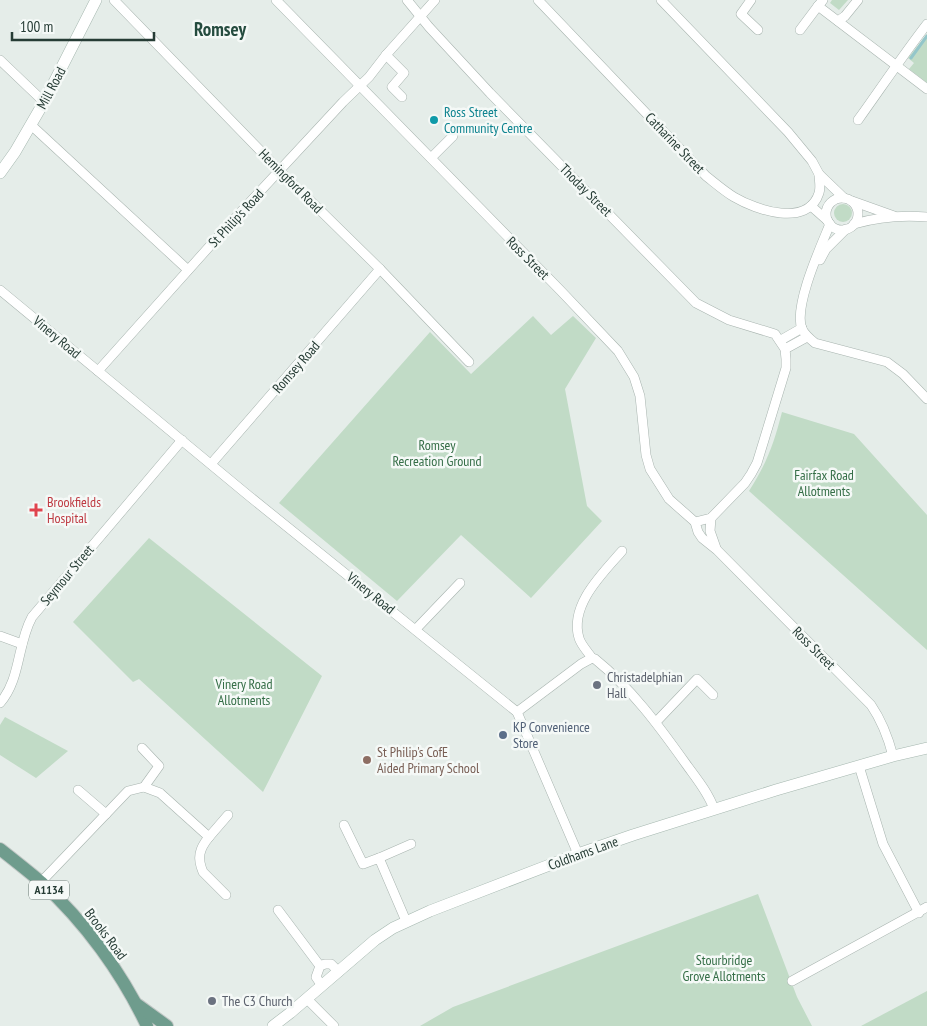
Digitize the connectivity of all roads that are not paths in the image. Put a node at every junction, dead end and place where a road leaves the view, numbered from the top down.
1 (96, 0) edge
2 (114, 0) edge
3 (276, 0) edge
4 (407, 0) edge
5 (435, 0) edge
6 (538, 0) edge
7 (661, 0) edge
8 (751, 0) edge
9 (858, 0) edge
10 (821, 3) edge
11 (422, 16) junction
12 (838, 21) junction
13 (927, 24) edge
14 (758, 30) dead end
15 (800, 30) dead end
16 (386, 55) junction
17 (0, 60) edge
18 (896, 67) junction
19 (360, 86) junction
20 (927, 89) edge
21 (402, 97) dead end
22 (44, 102) junction
23 (858, 120) dead end
24 (31, 125) junction
25 (454, 136) dead end
26 (431, 158) junction
27 (278, 169) junction
28 (0, 172) edge
29 (819, 174) junction
30 (848, 200) junction
31 (811, 206) junction
32 (894, 216) junction
33 (927, 217) edge
34 (829, 222) junction
35 (854, 224) junction
36 (846, 229) junction
37 (380, 269) junction
38 (188, 270) junction
39 (810, 275) junction
40 (0, 290) edge
41 (802, 328) junction
42 (807, 337) junction
43 (783, 344) junction
44 (469, 362) dead end
45 (98, 371) junction
46 (927, 399) edge
47 (182, 440) junction
48 (211, 464) junction
49 (711, 518) junction
50 (695, 522) junction
51 (717, 550) junction
52 (622, 551) dead end
53 (460, 583) dead end
54 (416, 629) junction
55 (0, 636) edge
56 (22, 644) junction
57 (592, 658) junction
58 (713, 695) dead end
59 (0, 703) edge
60 (517, 712) junction
61 (656, 722) junction
62 (142, 748) dead end
63 (927, 748) edge
64 (893, 756) junction
65 (859, 766) junction
66 (144, 787) junction
67 (78, 790) dead end
68 (714, 809) junction
69 (106, 814) junction
70 (228, 815) dead end
71 (344, 825) dead end
72 (209, 837) junction
73 (411, 844) dead end
74 (0, 848) edge
75 (578, 854) junction
76 (379, 858) junction
77 (41, 882) junction
78 (226, 895) dead end
79 (278, 910) dead end
80 (923, 910) edge
81 (406, 921) junction
82 (320, 966) junction
83 (339, 972) junction
84 (792, 981) dead end
85 (322, 986) junction
86 (307, 999) junction
87 (136, 1003) junction
88 (147, 1026) edge
89 (166, 1026) edge
90 (272, 1026) edge
91 (334, 1026) edge

1 - 22 street, Mill Road
2 - 27 street, Hemingford Road
3 - 19 street, Ross Street
4 - 11 street, Thoday Street
5 - 11 street, St Philip's Road
6 - 31 street, Catharine Street
7 - 29 street
8 - 14 street
9 - 12 street
10 - 12 street
10 - 15 street
11 - 16 street, St Philip's Road
11 - 43 street, Thoday Street
12 - 18 street
13 - 18 street
16 - 19 street, St Philip's Road
16 - 21 street
17 - 22 street
18 - 20 street
18 - 23 street
19 - 26 street, Ross Street
19 - 27 street, St Philip's Road
22 - 24 street, Mill Road
24 - 28 street, Mill Road
24 - 38 street
25 - 26 street
26 - 50 street, Ross Street
27 - 37 street, Hemingford Road
27 - 38 street, St Philip's Road
29 - 30 street
29 - 31 street
30 - 32 street
30 - 34 street
30 - 35 street
31 - 34 street
32 - 33 street
32 - 35 street
34 - 36 street
34 - 39 street
35 - 36 street
36 - 39 street
37 - 44 street, Hemingford Road
37 - 48 street, Romsey Road
38 - 45 street, St Philip's Road
39 - 41 street
40 - 45 street, Vinery Road
41 - 42 street
41 - 43 street
42 - 43 street
42 - 46 street
43 - 49 street
45 - 47 street, Vinery Road
47 - 48 street, Vinery Road
47 - 56 street, Seymour Street
48 - 54 street, Vinery Road
49 - 50 street
49 - 51 street, Ross Street
50 - 51 street, Ross Street
51 - 64 street, Ross Street
52 - 57 street
53 - 54 street
54 - 60 street, Vinery Road
55 - 56 street
56 - 59 street, Seymour Street
57 - 60 street
57 - 61 street
58 - 61 street
60 - 75 street
61 - 68 street
62 - 66 street
63 - 64 street, Coldhams Lane
64 - 65 street, Coldhams Lane
65 - 68 street, Coldhams Lane
65 - 80 street
66 - 69 street
66 - 72 street
67 - 69 street
68 - 75 street, Coldhams Lane
69 - 77 street
70 - 72 street
71 - 76 street
72 - 78 street
73 - 76 street
74 - 77 main road, Brooks Road / A1134
75 - 81 street, Coldhams Lane
76 - 81 street
77 - 87 main road, Brooks Road / A1134
79 - 82 street
80 - 84 street
81 - 83 street, Coldhams Lane
82 - 83 street
82 - 85 street
83 - 85 street, Coldhams Lane
85 - 86 street, Coldhams Lane
86 - 90 street, Coldhams Lane
86 - 91 street
87 - 88 main road, Brooks Road / A1134
87 - 89 main road, Brooks Road / A1134

